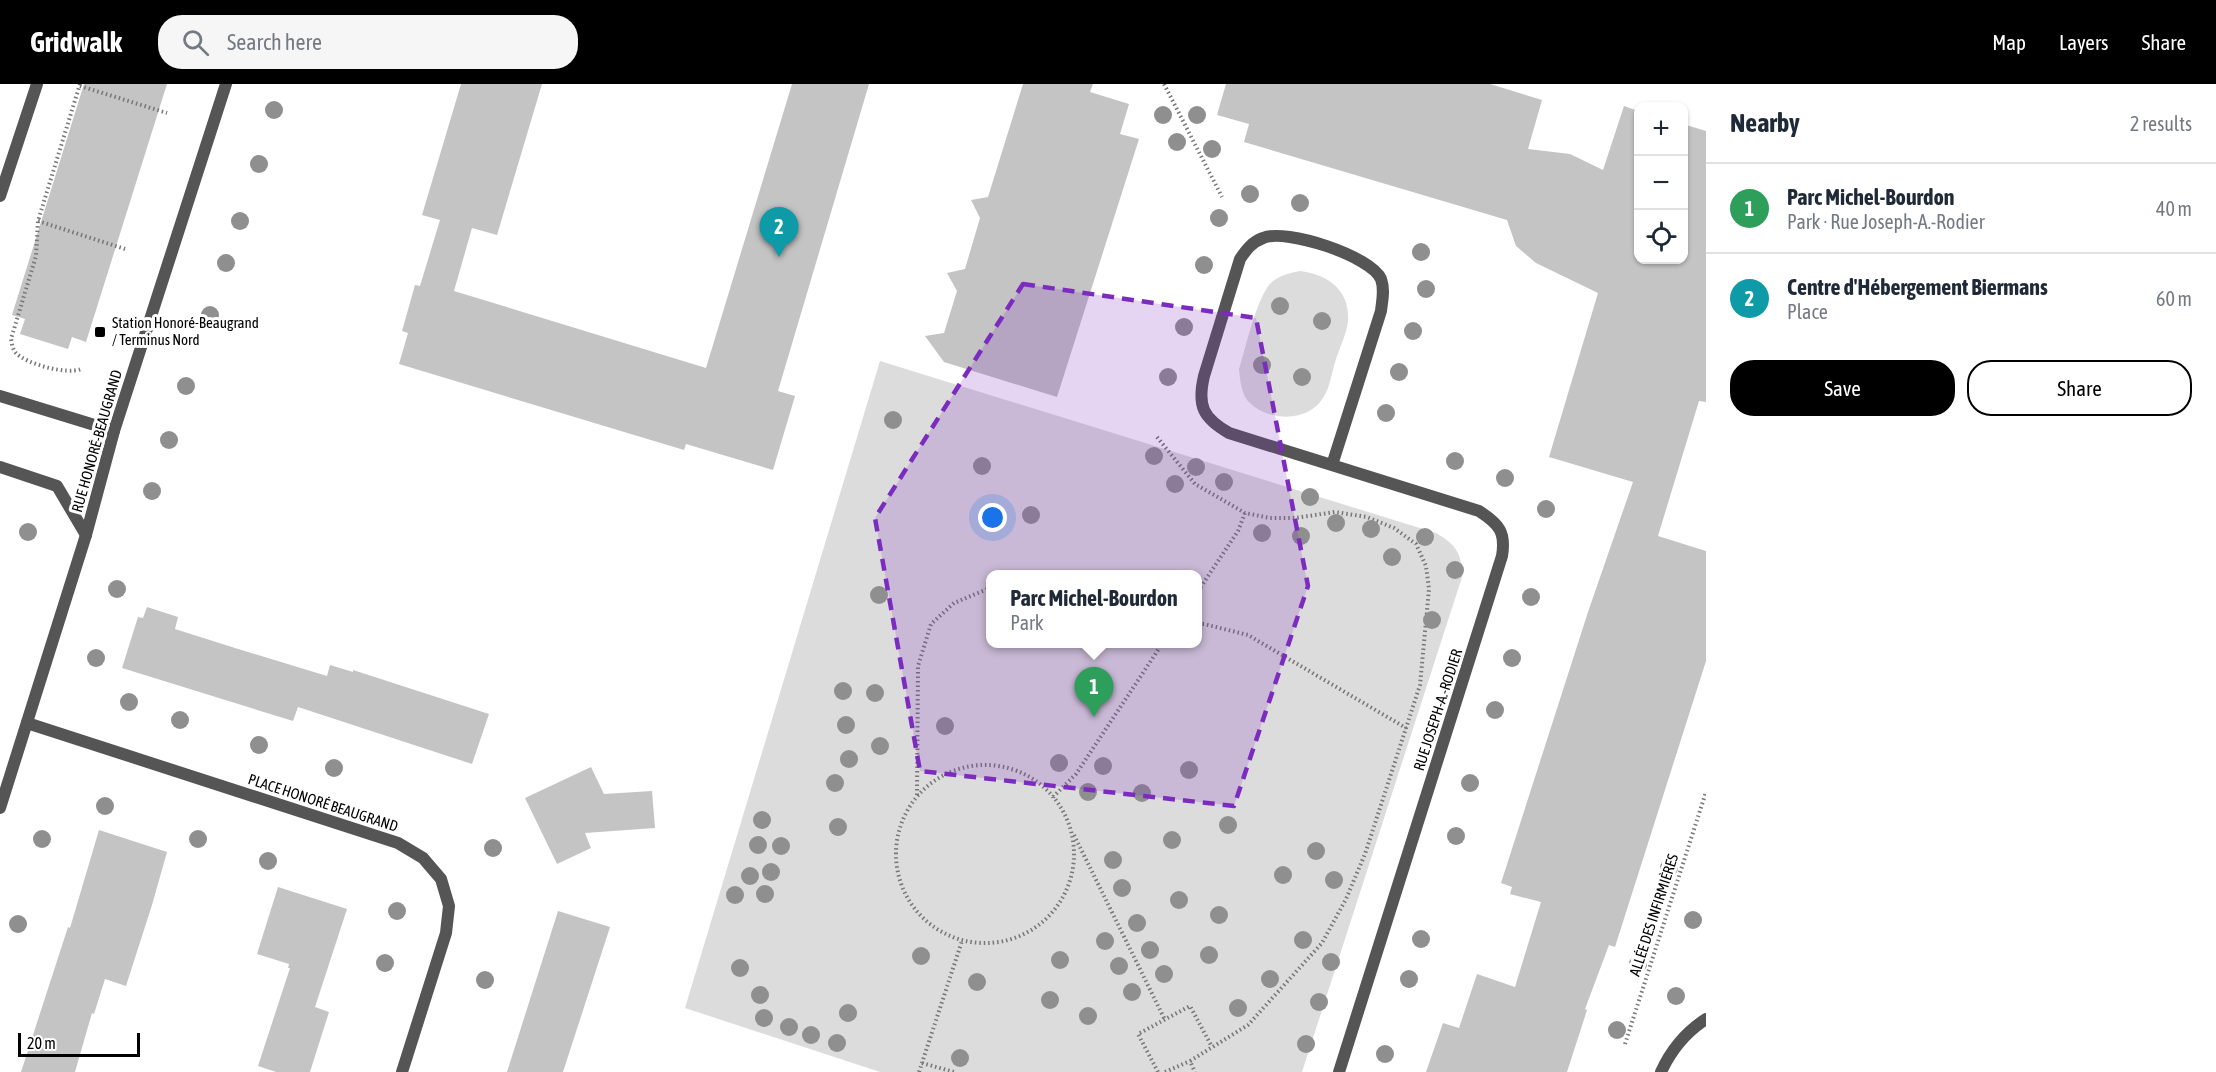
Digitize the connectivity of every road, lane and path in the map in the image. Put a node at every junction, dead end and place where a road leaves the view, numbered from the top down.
1 (37, 84) edge
2 (226, 84) edge
3 (1164, 84) edge
4 (80, 85) edge
5 (167, 113) dead end
6 (0, 196) edge
7 (1222, 197) dead end
8 (38, 220) junction
9 (125, 249) dead end
10 (81, 369) dead end
11 (0, 396) edge
12 (114, 431) junction
13 (1157, 437) dead end
14 (1332, 465) junction
15 (0, 467) edge
16 (1245, 513) junction
17 (86, 535) junction
18 (1202, 584) edge
19 (986, 590) edge
20 (1202, 624) edge
21 (1159, 648) edge
22 (27, 723) junction
23 (1406, 728) junction
24 (1706, 792) edge
25 (917, 796) junction
26 (1053, 797) junction
27 (0, 808) edge
28 (1072, 832) junction
29 (962, 941) junction
30 (1706, 1019) edge
31 (1165, 1020) junction
32 (1625, 1044) dead end
33 (1212, 1047) junction
34 (1190, 1061) junction
35 (922, 1063) junction
36 (402, 1072) edge
37 (919, 1072) edge
38 (954, 1072) edge
39 (1158, 1072) edge
40 (1165, 1072) edge
41 (1195, 1072) edge
42 (1339, 1072) edge
43 (1661, 1072) edge

1 - 6 street
2 - 12 street, RUE HONORÉ-BEAUGRAND
3 - 7 path
4 - 5 path
4 - 8 path
8 - 9 path
8 - 10 path
11 - 12 street
12 - 17 street, RUE HONORÉ-BEAUGRAND
13 - 16 path
14 - 14 street, RUE JOSEPH-A.-RODIER
14 - 42 street, RUE JOSEPH-A.-RODIER
15 - 17 street
16 - 18 path
16 - 23 path
17 - 22 street, RUE HONORÉ-BEAUGRAND
19 - 25 path
20 - 23 path
21 - 26 path
22 - 27 street, RUE HONORÉ-BEAUGRAND
22 - 36 street, PLACE HONORÉ BEAUGRAND
23 - 33 path
24 - 32 path, ALLÉE DES INFIRMIÈRES
25 - 26 path
25 - 29 path
26 - 28 path
28 - 29 path
28 - 31 path
29 - 35 path
30 - 43 street
31 - 33 path
31 - 39 path
33 - 34 path
34 - 40 path
34 - 41 path
35 - 37 path
35 - 38 path

